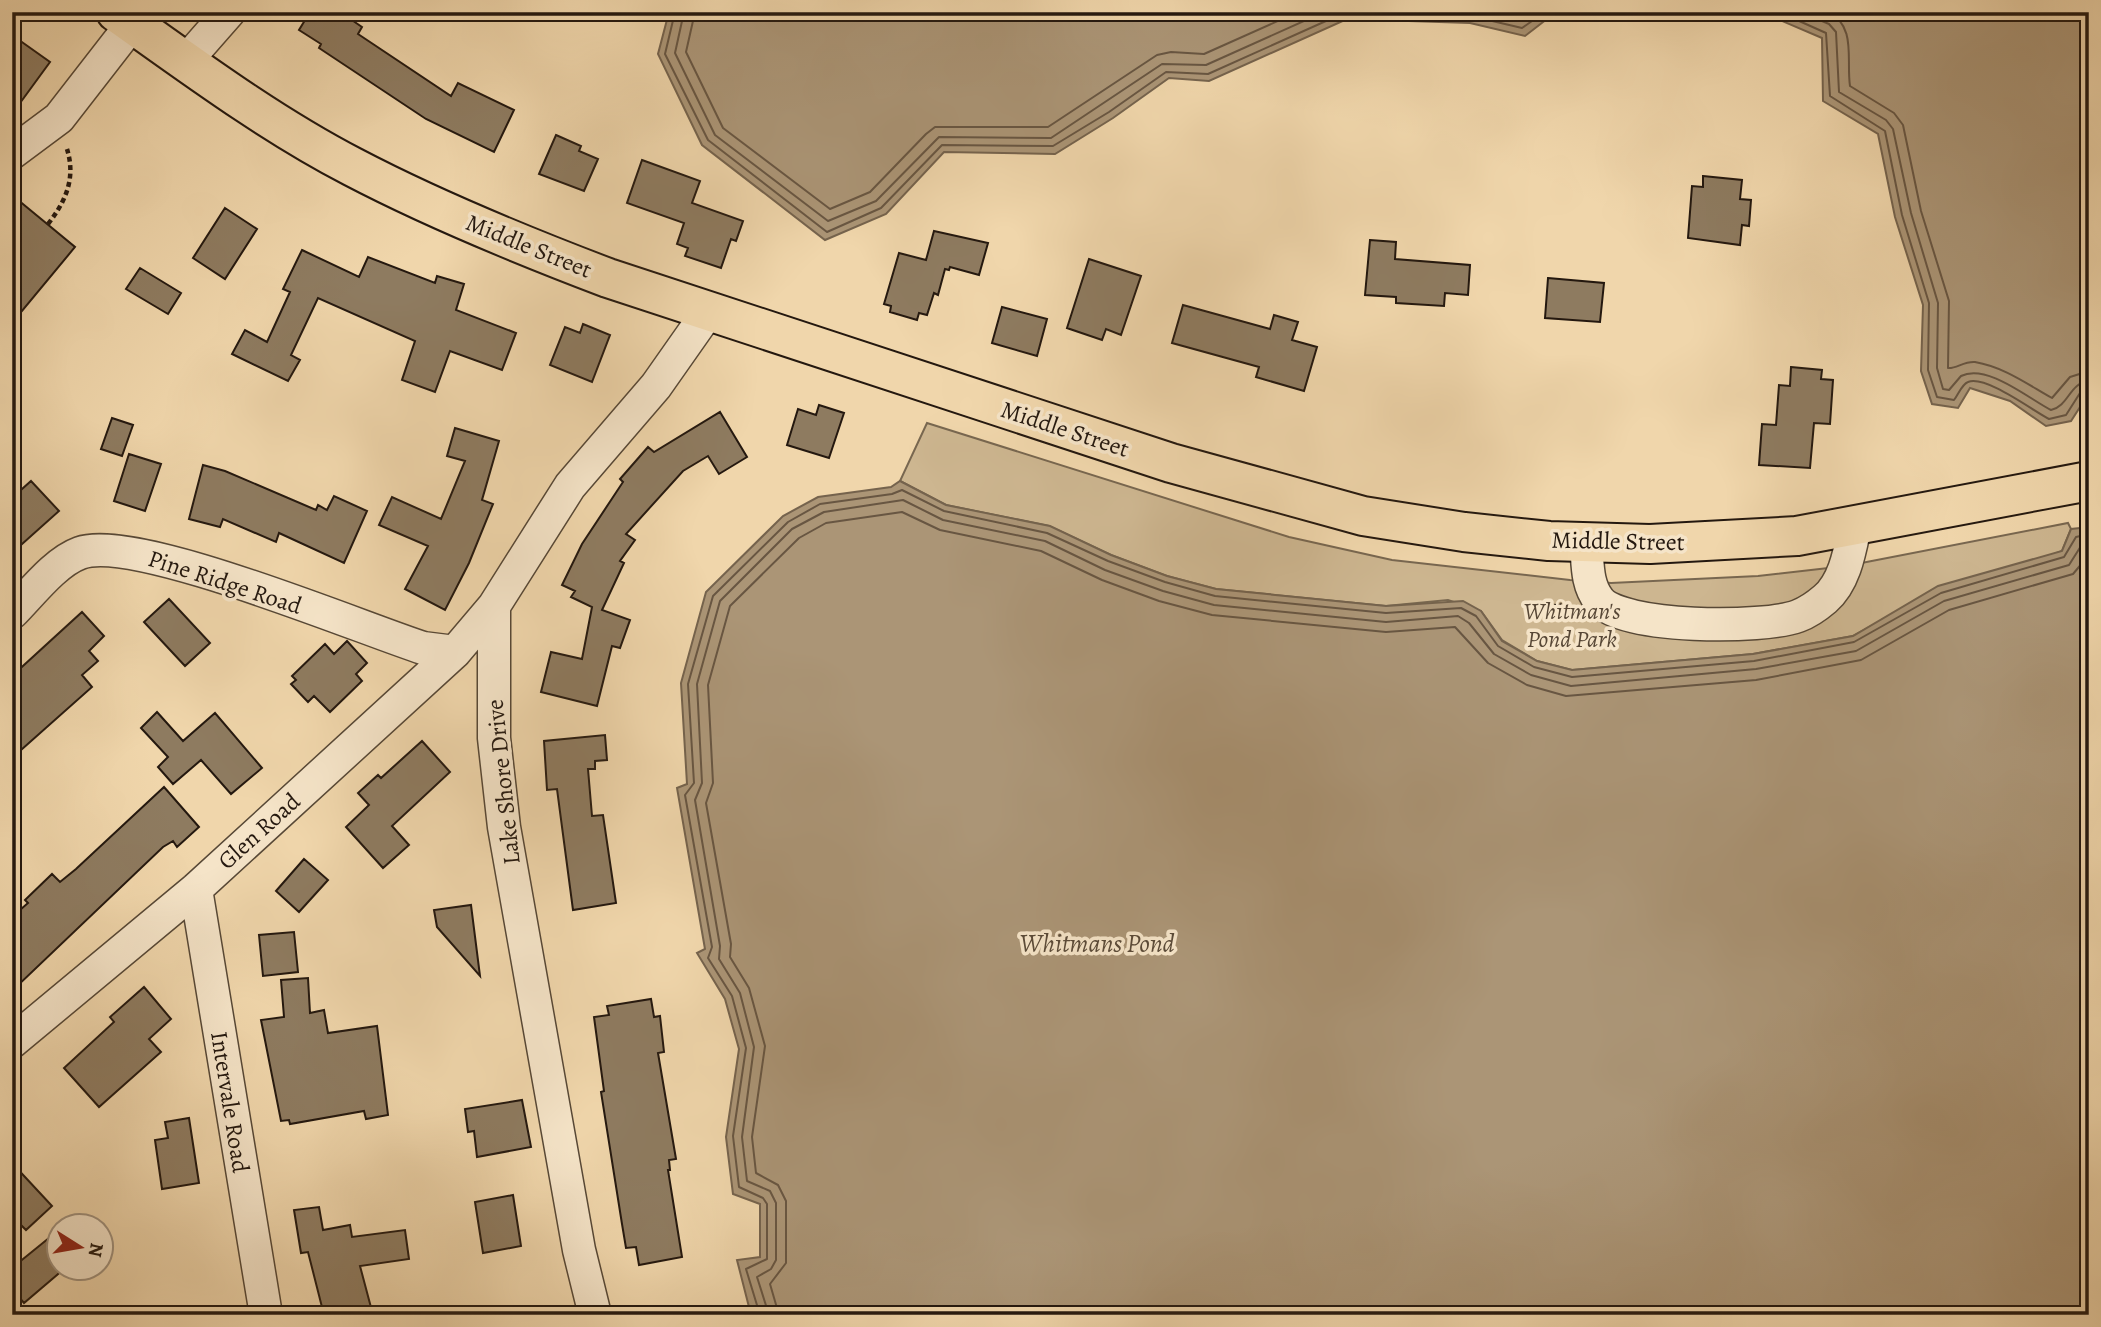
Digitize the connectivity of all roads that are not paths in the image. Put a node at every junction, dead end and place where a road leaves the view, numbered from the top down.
1 (229, 12) edge
2 (124, 18) edge
3 (186, 61) junction
4 (12, 153) edge
5 (708, 312) junction
6 (2089, 481) edge
7 (1854, 526) junction
8 (1586, 543) junction
9 (495, 606) junction
10 (12, 613) edge
11 (455, 652) junction
12 (196, 889) junction
13 (12, 1042) edge
14 (267, 1315) edge
15 (596, 1315) edge

1 - 3 street
2 - 3 main road, Middle Street
2 - 4 street
3 - 5 main road, Middle Street
5 - 8 main road, Middle Street
5 - 9 street
6 - 7 main road, Middle Street
7 - 8 main road, Middle Street
7 - 8 street
9 - 11 street, Glen Road
9 - 15 street, Lake Shore Drive
10 - 11 street, Pine Ridge Road
11 - 12 street, Glen Road
12 - 13 street, Glen Road
12 - 14 street, Intervale Road

